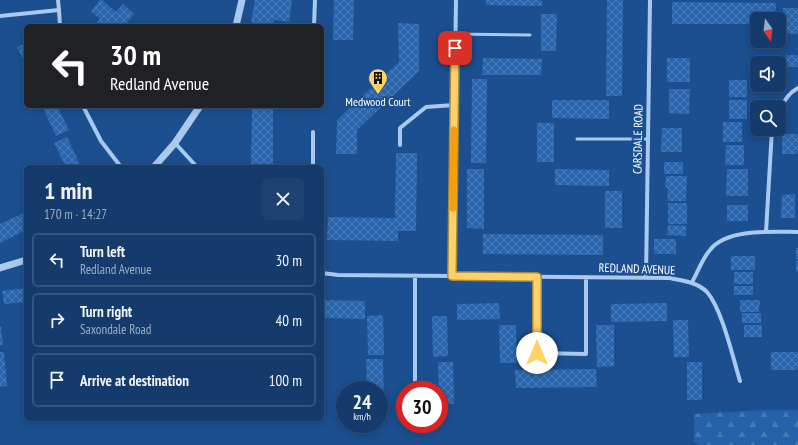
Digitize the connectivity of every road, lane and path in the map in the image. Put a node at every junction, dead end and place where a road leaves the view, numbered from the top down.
1 (58, 0) edge
2 (242, 0) edge
3 (315, 0) edge
4 (456, 0) edge
5 (650, 0) edge
6 (59, 10) junction
7 (0, 16) edge
8 (60, 24) edge
9 (236, 24) edge
10 (314, 24) edge
11 (455, 34) junction
12 (530, 35) dead end
13 (798, 88) edge
14 (785, 100) edge
15 (454, 105) junction
16 (84, 108) edge
17 (199, 108) edge
18 (313, 132) dead end
19 (772, 136) edge
20 (577, 139) dead end
21 (648, 139) junction
22 (175, 143) junction
23 (400, 145) dead end
24 (119, 165) edge
25 (156, 165) edge
26 (195, 165) edge
27 (313, 165) edge
28 (766, 232) junction
29 (798, 232) edge
30 (24, 261) edge
31 (0, 268) edge
32 (324, 273) edge
33 (415, 276) junction
34 (452, 276) junction
35 (537, 277) junction
36 (586, 277) junction
37 (646, 278) junction
38 (692, 282) junction
39 (414, 381) edge
40 (740, 382) dead end

1 - 6 street
2 - 9 street
3 - 10 street
4 - 11 street
5 - 21 street, CARSDALE ROAD
6 - 7 street
6 - 8 street
11 - 12 lane
11 - 15 street
13 - 14 street
15 - 23 street
15 - 34 street
16 - 24 street
17 - 22 street
18 - 27 street
19 - 28 street
20 - 21 lane
21 - 37 street, CARSDALE ROAD
22 - 25 street
22 - 26 street
28 - 29 street
28 - 38 street
30 - 31 street
32 - 33 street, REDLAND AVENUE
33 - 34 street, REDLAND AVENUE
33 - 39 street
34 - 35 street, REDLAND AVENUE
35 - 36 street, REDLAND AVENUE
35 - 36 street, REDLAND AVENUE
36 - 37 street, REDLAND AVENUE
37 - 38 street, REDLAND AVENUE
38 - 40 street, REDLAND AVENUE

